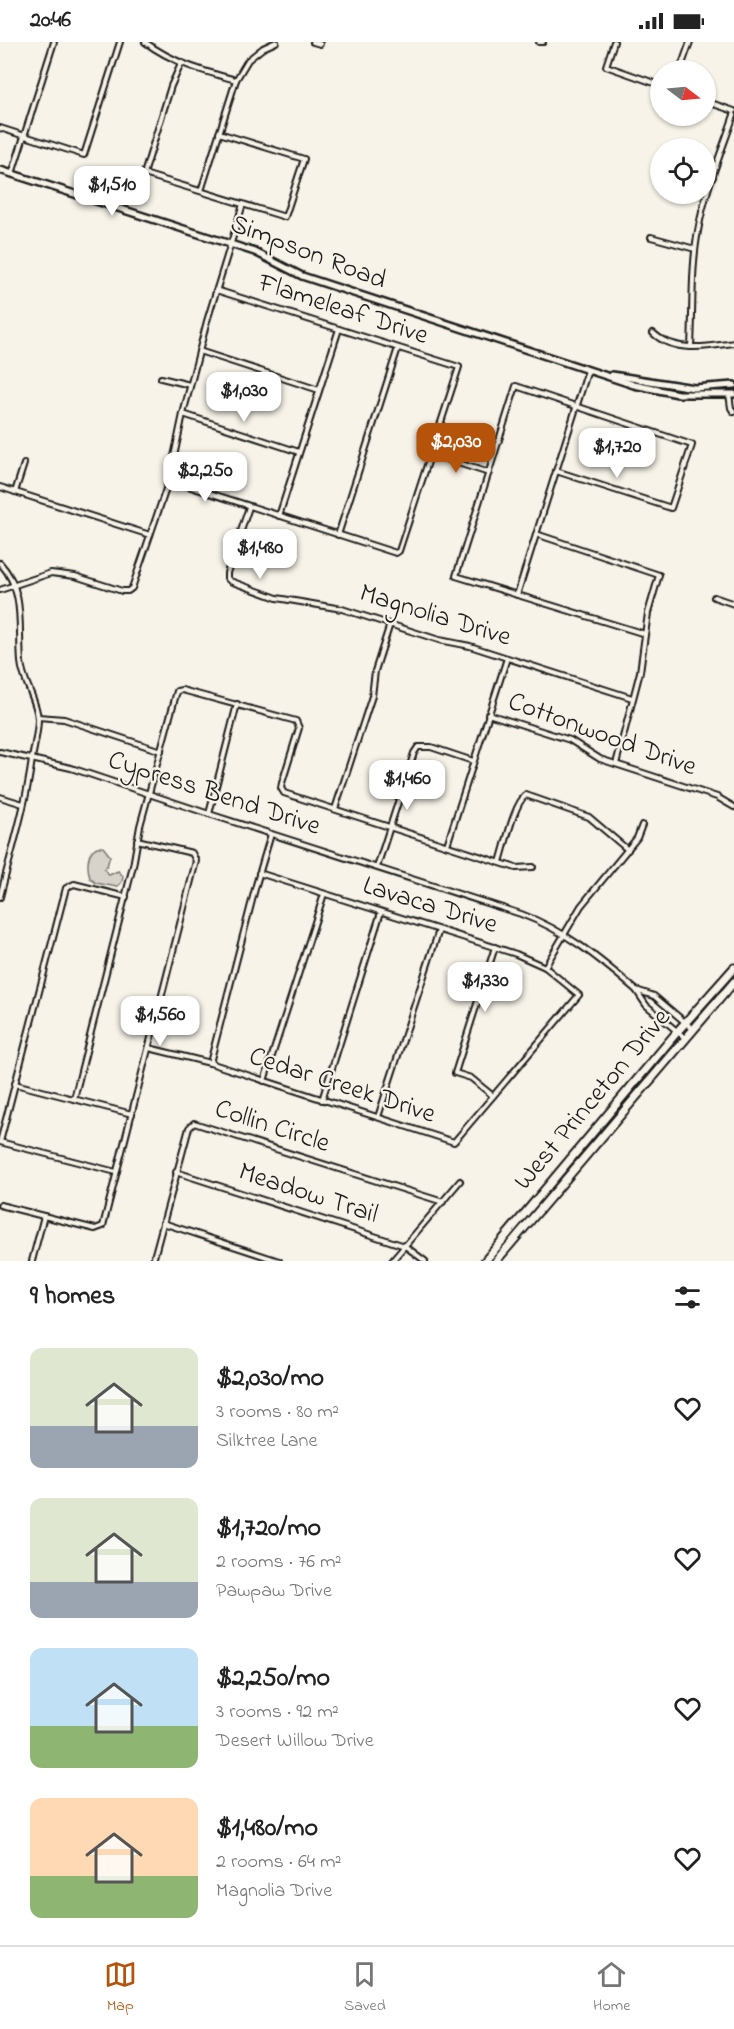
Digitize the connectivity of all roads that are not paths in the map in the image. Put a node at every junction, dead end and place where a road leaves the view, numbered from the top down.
1 (54, 42) edge
2 (120, 42) edge
3 (145, 42) edge
4 (276, 42) edge
5 (313, 42) edge
6 (614, 42) edge
7 (690, 42) edge
8 (320, 45) dead end
9 (684, 60) edge
10 (181, 64) junction
11 (236, 80) junction
12 (650, 82) edge
13 (716, 106) edge
14 (734, 113) edge
15 (0, 129) edge
16 (219, 133) junction
17 (24, 136) junction
18 (716, 168) edge
19 (0, 170) edge
20 (12, 174) junction
21 (201, 191) junction
22 (243, 204) junction
23 (704, 204) edge
24 (651, 237) dead end
25 (231, 243) junction
26 (695, 249) junction
27 (216, 290) junction
28 (339, 329) junction
29 (653, 333) dead end
30 (734, 343) edge
31 (692, 346) junction
32 (398, 348) junction
33 (199, 351) junction
34 (588, 369) junction
35 (601, 374) junction
36 (161, 378) dead end
37 (190, 385) junction
38 (734, 385) edge
39 (320, 390) junction
40 (732, 394) edge
41 (577, 407) junction
42 (734, 412) edge
43 (183, 414) junction
44 (299, 453) junction
45 (430, 454) junction
46 (24, 464) dead end
47 (556, 471) junction
48 (489, 472) junction
49 (169, 480) junction
50 (0, 487) edge
51 (15, 492) junction
52 (249, 507) junction
53 (279, 516) junction
54 (536, 534) junction
55 (150, 535) junction
56 (338, 536) junction
57 (0, 563) edge
58 (15, 585) junction
59 (0, 590) edge
60 (517, 595) junction
61 (714, 597) dead end
62 (734, 604) edge
63 (390, 624) junction
64 (645, 634) junction
65 (507, 658) junction
66 (632, 698) junction
67 (237, 704) junction
68 (489, 714) junction
69 (38, 717) junction
70 (161, 751) junction
71 (0, 752) edge
72 (32, 759) junction
73 (473, 760) junction
74 (616, 764) junction
75 (150, 795) junction
76 (0, 797) edge
77 (23, 804) junction
78 (734, 807) edge
79 (335, 810) junction
80 (209, 814) junction
81 (642, 825) dead end
82 (390, 827) junction
83 (271, 834) junction
84 (137, 840) junction
85 (447, 845) junction
86 (627, 850) junction
87 (500, 862) junction
88 (377, 867) junction
89 (533, 867) dead end
90 (259, 873) junction
91 (324, 894) junction
92 (0, 897) edge
93 (126, 897) junction
94 (381, 912) junction
95 (439, 930) junction
96 (563, 933) junction
97 (495, 947) junction
98 (544, 967) junction
99 (734, 968) edge
100 (734, 982) edge
101 (636, 990) junction
102 (686, 1023) junction
103 (693, 1029) junction
104 (677, 1032) junction
105 (685, 1038) junction
106 (149, 1048) junction
107 (210, 1063) junction
108 (264, 1081) junction
109 (15, 1084) junction
110 (494, 1096) junction
111 (74, 1099) junction
112 (322, 1100) junction
113 (132, 1114) junction
114 (378, 1118) junction
115 (0, 1142) edge
116 (116, 1172) junction
117 (176, 1172) junction
118 (460, 1181) dead end
119 (442, 1202) junction
120 (0, 1205) edge
121 (44, 1216) junction
122 (162, 1223) junction
123 (405, 1246) junction
124 (33, 1261) edge
125 (153, 1261) edge
126 (279, 1261) edge
127 (392, 1261) edge
128 (425, 1261) edge
129 (485, 1261) edge
130 (496, 1261) edge

1 - 17 street
2 - 17 street
3 - 10 street
4 - 11 street
5 - 8 street
6 - 12 street
7 - 9 street
10 - 11 street
10 - 21 street
11 - 16 street
13 - 14 street
14 - 18 street
15 - 17 street
16 - 21 street
16 - 22 street
17 - 20 street
19 - 20 street, Simpson Road
20 - 25 street, Simpson Road
21 - 22 street
22 - 25 street
23 - 26 street
24 - 26 street
25 - 27 street
25 - 34 street, Simpson Road
26 - 31 street
27 - 28 street, Flameleaf Drive
27 - 33 street
28 - 32 street, Flameleaf Drive
28 - 39 street
29 - 31 street
30 - 31 street
32 - 45 street, Flameleaf Drive
32 - 56 street
33 - 37 street
33 - 39 street
34 - 35 street, Simpson Road
34 - 41 street
35 - 38 street, Simpson Road
35 - 40 street, Simpson Road
36 - 37 street
37 - 43 street
39 - 44 street
40 - 42 street, Simpson Road
41 - 47 street
41 - 47 street
41 - 48 street
43 - 44 street
43 - 49 street
44 - 53 street
45 - 48 street
45 - 56 street
46 - 51 street
47 - 54 street
48 - 60 street
49 - 52 street
49 - 55 street
50 - 51 street
51 - 55 street
52 - 53 street
52 - 63 street, Magnolia Drive
53 - 56 street
54 - 60 street
54 - 64 street
55 - 58 street
57 - 58 street
58 - 59 street
58 - 69 street
60 - 64 street
61 - 62 street
63 - 65 street, Magnolia Drive
63 - 79 street
64 - 66 street
65 - 66 street, Magnolia Drive
65 - 68 street
66 - 74 street
67 - 70 street
67 - 79 street
67 - 80 street
68 - 73 street
68 - 74 street, Cottonwood Drive
69 - 70 street
69 - 72 street
70 - 75 street
71 - 72 street, Cypress Bend Drive
72 - 75 street, Cypress Bend Drive
72 - 77 street
73 - 82 street
73 - 85 street
74 - 78 street, Cottonwood Drive
75 - 80 street, Cypress Bend Drive
75 - 84 street
76 - 77 street
77 - 92 street
79 - 82 street
80 - 83 street, Cypress Bend Drive
81 - 86 street
82 - 85 street
82 - 88 street
83 - 88 street, Cypress Bend Drive
83 - 90 street
84 - 93 street
84 - 106 street
85 - 87 street
86 - 87 street
86 - 96 street
87 - 89 street
88 - 96 street, Cypress Bend Drive
90 - 91 street, Lavaca Drive
90 - 107 street
91 - 94 street, Lavaca Drive
91 - 108 street
93 - 109 street
93 - 111 street
94 - 95 street, Lavaca Drive
94 - 112 street
95 - 97 street, Lavaca Drive
95 - 114 street
96 - 98 street
96 - 101 street, Cypress Bend Drive
97 - 98 street, Lavaca Drive
97 - 110 street
98 - 110 street, Lavaca Drive
99 - 102 highway, West Princeton Drive
100 - 103 highway, West Princeton Drive
101 - 102 street, Cypress Bend Drive
101 - 104 street, Cypress Bend Drive
102 - 103 street, Cypress Bend Drive
102 - 104 highway, West Princeton Drive
103 - 105 highway, West Princeton Drive
104 - 105 street, Cypress Bend Drive
104 - 129 highway, West Princeton Drive
105 - 130 highway, West Princeton Drive
106 - 107 street, Cedar Creek Drive
106 - 113 street
107 - 108 street, Cedar Creek Drive
108 - 112 street, Cedar Creek Drive
109 - 111 street
109 - 115 street
110 - 114 street, Cedar Creek Drive
111 - 113 street
112 - 114 street, Cedar Creek Drive
113 - 116 street
115 - 116 street
116 - 121 street
117 - 119 street, Collin Circle
117 - 122 street, Collin Circle
117 - 123 street, Meadow Trail
118 - 119 street
119 - 123 street
120 - 121 street
121 - 124 street
122 - 125 street, Collin Circle
122 - 126 street
123 - 127 street
123 - 128 street, Meadow Trail

